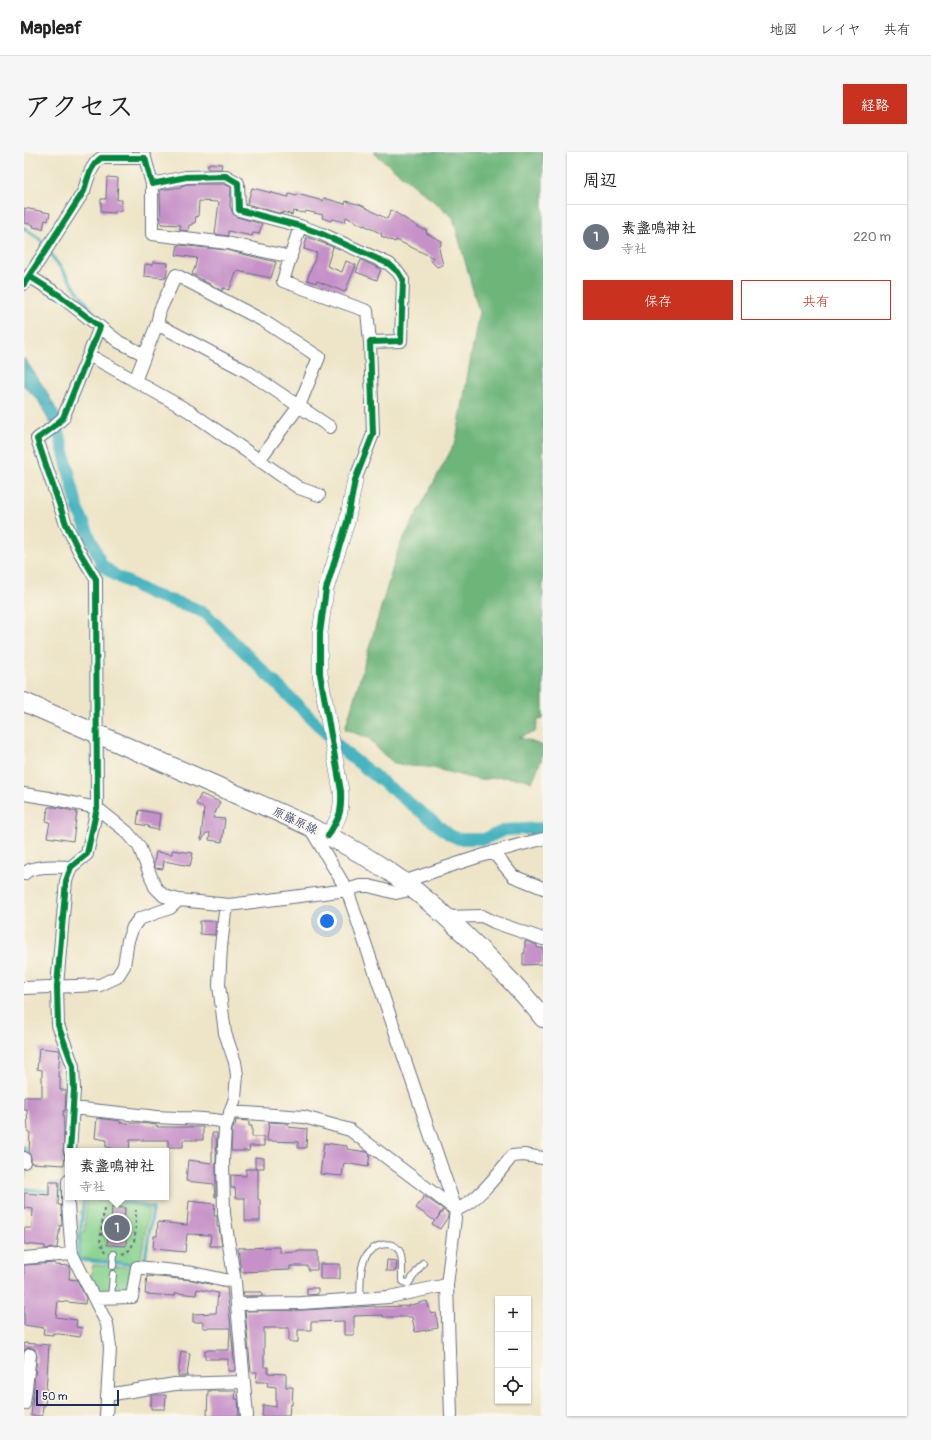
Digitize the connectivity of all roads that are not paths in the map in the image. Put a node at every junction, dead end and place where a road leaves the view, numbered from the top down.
1 (152, 184) junction
2 (300, 226) junction
3 (291, 257) junction
4 (27, 280) edge
5 (158, 324) junction
6 (100, 327) junction
7 (370, 342) junction
8 (89, 355) junction
9 (145, 355) junction
10 (134, 380) junction
11 (299, 406) junction
12 (330, 427) dead end
13 (259, 460) junction
14 (355, 480) joint
15 (319, 495) dead end
16 (24, 702) edge
17 (96, 734) junction
18 (24, 794) edge
19 (97, 808) junction
20 (309, 827) junction
21 (328, 836) junction
22 (543, 839) edge
23 (493, 852) junction
24 (71, 868) junction
25 (24, 874) edge
26 (408, 886) junction
27 (543, 888) edge
28 (346, 890) junction
29 (179, 900) junction
30 (228, 905) junction
31 (446, 917) junction
32 (543, 939) edge
33 (57, 986) junction
34 (24, 988) edge
35 (543, 1018) edge
36 (73, 1108) junction
37 (229, 1117) junction
38 (70, 1148) edge
39 (24, 1158) edge
40 (543, 1158) edge
41 (24, 1162) edge
42 (68, 1200) edge
43 (456, 1210) junction
44 (72, 1254) junction
45 (114, 1254) road end
46 (24, 1258) edge
47 (423, 1263) dead end
48 (114, 1264) dead end
49 (113, 1274) dead end
50 (235, 1282) junction
51 (447, 1285) junction
52 (94, 1298) junction
53 (111, 1298) junction
54 (360, 1299) junction
55 (237, 1304) junction
56 (107, 1324) junction
57 (30, 1355) dead end
58 (243, 1382) junction
59 (107, 1395) junction
60 (24, 1404) edge
61 (106, 1416) edge
62 (248, 1416) edge
63 (451, 1416) edge

1 - 2 street
1 - 3 street
1 - 4 street
2 - 3 street
2 - 7 street
3 - 7 street
4 - 6 street
5 - 9 street
5 - 11 street
5 - 11 street
6 - 8 street
6 - 9 street
7 - 14 street
8 - 10 street
8 - 17 street
9 - 10 street
10 - 13 street
11 - 12 street
11 - 13 street
13 - 15 street
14 - 21 street
16 - 17 main road, 原藤原線
17 - 19 street
17 - 20 main road, 原藤原線
18 - 19 street
19 - 24 street
19 - 29 street
20 - 21 main road, 原藤原線
20 - 28 street
21 - 26 main road, 原藤原線
22 - 23 street
23 - 26 street
23 - 27 street
24 - 25 street
24 - 33 street
26 - 28 street
26 - 31 main road, 原藤原線
28 - 30 street
28 - 43 street
29 - 30 street
29 - 33 street
30 - 37 street
31 - 32 street
31 - 35 main road, 原藤原線
33 - 34 street
33 - 36 street
36 - 37 street
36 - 38 street
37 - 43 street
37 - 50 street
39 - 41 street
40 - 43 street
42 - 44 street
43 - 51 street
44 - 46 street
44 - 52 street
45 - 48 lane
47 - 54 lane
49 - 53 lane
50 - 53 street
50 - 55 street
51 - 54 street
51 - 63 street
52 - 53 street
52 - 56 street
53 - 56 street
54 - 55 street
55 - 58 street
56 - 59 street
57 - 60 street
58 - 59 street
58 - 62 street
59 - 61 street

